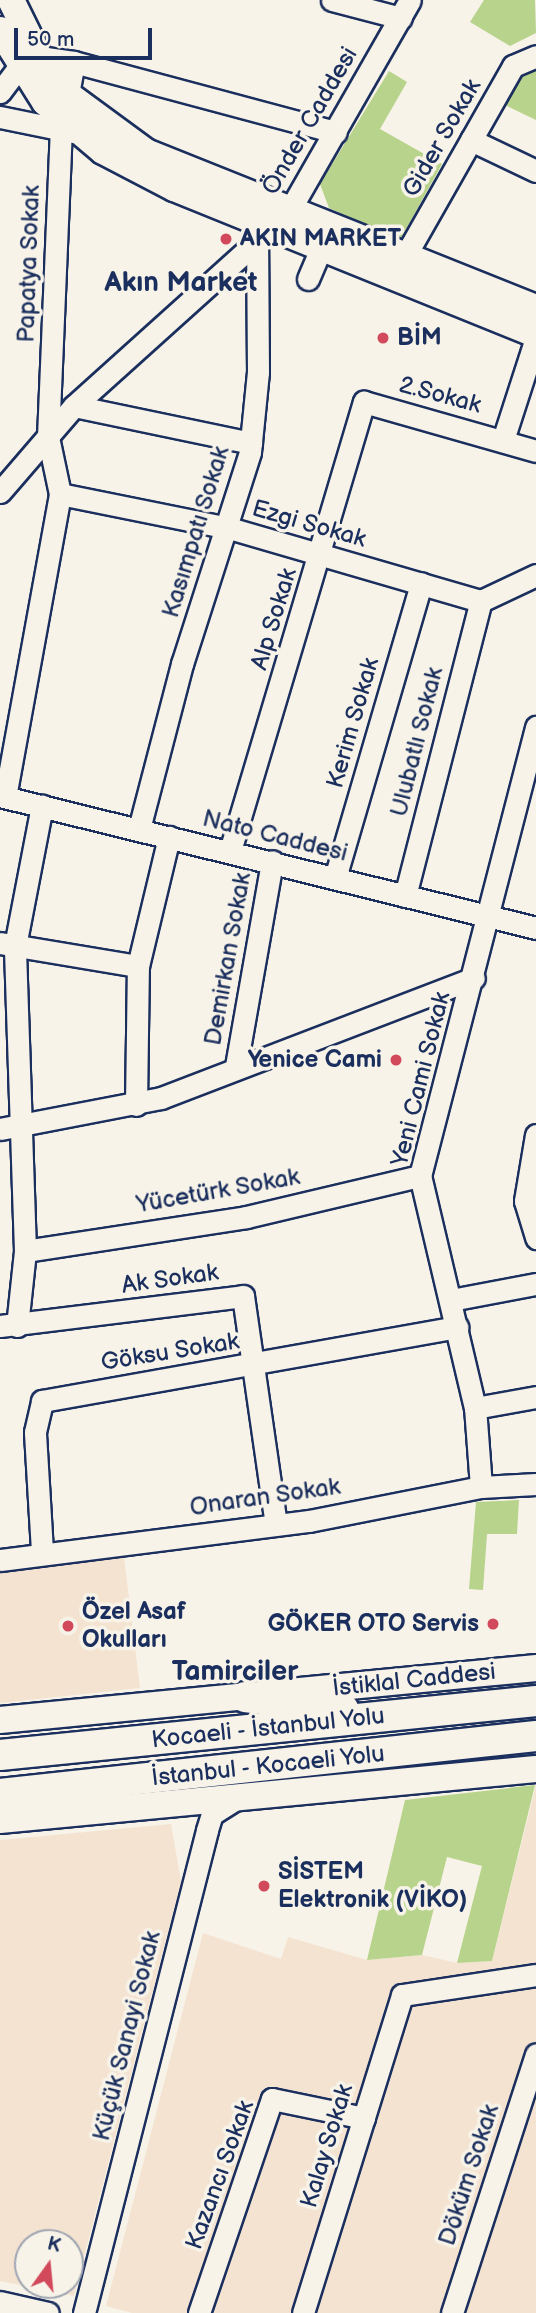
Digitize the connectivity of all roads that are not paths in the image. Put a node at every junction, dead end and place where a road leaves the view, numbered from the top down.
1 (11, 0) edge
2 (332, 0) edge
3 (405, 9) edge
4 (0, 30) edge
5 (536, 56) edge
6 (29, 62) junction
7 (74, 62) junction
8 (0, 92) edge
9 (66, 94) junction
10 (0, 117) edge
11 (67, 129) junction
12 (336, 132) junction
13 (471, 140) junction
14 (536, 171) edge
15 (272, 228) junction
16 (321, 248) junction
17 (404, 258) junction
18 (308, 279) dead end
19 (536, 308) edge
20 (536, 336) edge
21 (364, 401) joint
22 (74, 406) junction
23 (48, 437) junction
24 (503, 440) junction
25 (251, 443) junction
26 (536, 451) edge
27 (0, 492) edge
28 (60, 494) junction
29 (229, 528) junction
30 (321, 556) junction
31 (536, 575) edge
32 (421, 583) junction
33 (481, 601) junction
34 (536, 727) edge
35 (3, 797) edge
36 (42, 806) junction
37 (139, 829) junction
38 (169, 836) junction
39 (230, 851) junction
40 (272, 862) junction
41 (335, 877) junction
42 (405, 896) junction
43 (484, 916) junction
44 (536, 928) edge
45 (8, 944) edge
46 (138, 966) junction
47 (474, 978) junction
48 (236, 1066) junction
49 (136, 1105) junction
50 (21, 1126) junction
51 (0, 1129) edge
52 (536, 1135) edge
53 (420, 1176) junction
54 (536, 1238) edge
55 (25, 1251) junction
56 (536, 1284) edge
57 (451, 1300) junction
58 (9, 1326) edge
59 (457, 1327) junction
60 (254, 1364) junction
61 (536, 1397) edge
62 (475, 1408) junction
63 (536, 1484) edge
64 (481, 1487) junction
65 (276, 1525) junction
66 (42, 1551) junction
67 (0, 1560) edge
68 (536, 1668) edge
69 (245, 1697) junction
70 (536, 1701) edge
71 (392, 1716) junction
72 (0, 1720) edge
73 (536, 1736) edge
74 (0, 1755) edge
75 (536, 1769) edge
76 (0, 1794) edge
77 (249, 1795) junction
78 (174, 1802) junction
79 (212, 1814) junction
80 (0, 1820) edge
81 (536, 1975) edge
82 (536, 2054) edge
83 (364, 2118) junction
84 (0, 2302) edge
85 (48, 2313) edge
86 (84, 2313) edge
87 (199, 2313) edge
88 (303, 2313) edge
89 (452, 2313) edge

1 - 6 main road
2 - 3 street
3 - 12 street, Önder Caddesi
4 - 6 main road
5 - 13 street, Gider Sokak
6 - 7 street
6 - 8 street
6 - 9 main road
6 - 11 main road
7 - 9 street, Papatya Sokak
7 - 12 street
9 - 11 street, Papatya Sokak
9 - 15 main road
10 - 11 street
11 - 15 main road
11 - 23 street, Papatya Sokak
12 - 15 street, Önder Caddesi
13 - 14 street
13 - 17 street, Gider Sokak
15 - 16 main road
15 - 17 main road
15 - 22 street, Önder Caddesi
15 - 25 street, Kasımpatı Sokak
16 - 18 street
16 - 20 main road
17 - 19 main road
20 - 24 street, 2.Sokak
21 - 24 street, 2.Sokak
21 - 30 street, Alp Sokak
22 - 23 street, Önder Caddesi
22 - 25 street
23 - 27 street, Önder Caddesi
23 - 28 street, Papatya Sokak
24 - 26 street, 2.Sokak
25 - 29 street, Kasımpatı Sokak
28 - 29 street, Ezgi Sokak
28 - 35 street
29 - 30 street, Ezgi Sokak
29 - 37 street, Kasımpatı Sokak
30 - 32 street, Ezgi Sokak
30 - 39 street, Alp Sokak
31 - 33 street
32 - 33 street, Ezgi Sokak
32 - 41 street, Kerim Sokak
33 - 42 street, Ulubatlı Sokak
34 - 43 street, Yeni Cami Sokak
35 - 36 street, Nato Caddesi
36 - 37 street, Nato Caddesi
36 - 45 street
37 - 38 street, Nato Caddesi
38 - 39 street, Nato Caddesi
38 - 46 street
39 - 40 street, Nato Caddesi
40 - 41 street, Nato Caddesi
40 - 48 street, Demirkan Sokak
41 - 42 street, Nato Caddesi
42 - 43 street, Nato Caddesi
43 - 44 street, Nato Caddesi
43 - 47 street, Yeni Cami Sokak
45 - 46 street
45 - 50 street
46 - 49 street
47 - 48 street
47 - 53 street, Yeni Cami Sokak
48 - 49 street
49 - 50 street
50 - 51 street
50 - 55 street
52 - 54 street
53 - 55 street, Yücetürk Sokak
53 - 57 street, Yeni Cami Sokak
55 - 58 street
56 - 57 street
57 - 59 street, Yeni Cami Sokak
58 - 60 street, Ak Sokak
59 - 60 street, Göksu Sokak
59 - 62 street, Yeni Cami Sokak
60 - 65 street, Ak Sokak
60 - 66 street, Göksu Sokak
61 - 62 street
62 - 64 street, Yeni Cami Sokak
63 - 64 street, Onaran Sokak
64 - 65 street, Onaran Sokak
65 - 66 street, Onaran Sokak
66 - 67 street, Onaran Sokak
68 - 69 main road, İstiklal Caddesi
69 - 71 highway
69 - 72 main road, İstiklal Caddesi
70 - 71 highway, Kocaeli - İstanbul Yolu
71 - 74 highway, Kocaeli - İstanbul Yolu
73 - 76 highway, İstanbul - Kocaeli Yolu
75 - 77 main road
77 - 78 main road
77 - 79 street
78 - 79 street
78 - 80 main road
79 - 86 street, Küçük Sanayi Sokak
81 - 83 street, Kalay Sokak
82 - 89 street, Döküm Sokak
83 - 87 street, Kazancı Sokak
83 - 88 street, Kalay Sokak
84 - 85 street

